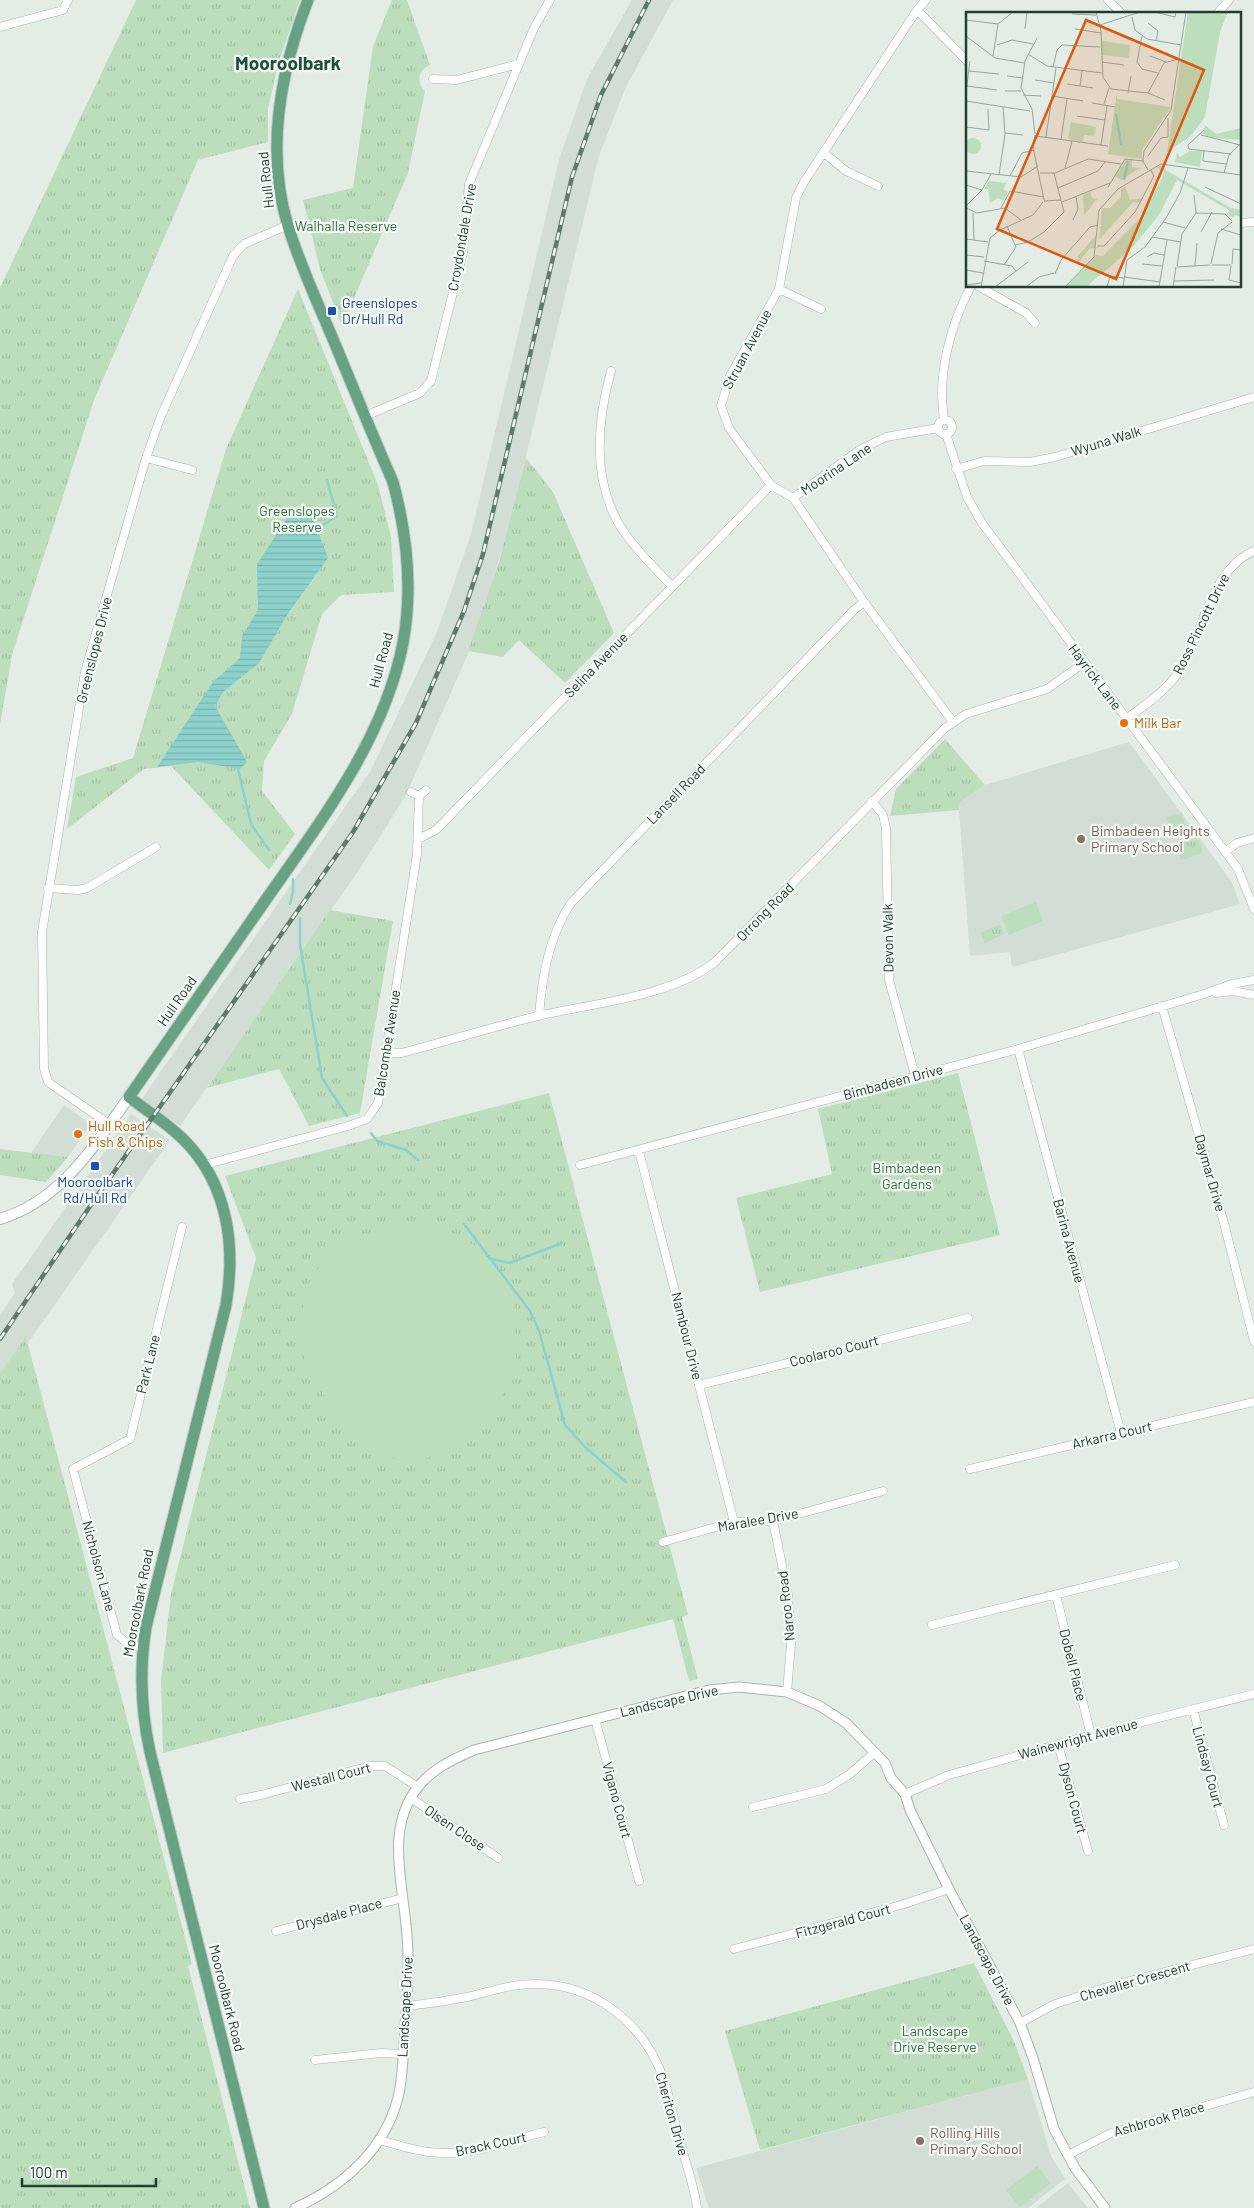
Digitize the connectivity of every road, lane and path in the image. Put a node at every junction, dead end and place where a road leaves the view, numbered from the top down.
1 (68, 0) edge
2 (308, 0) edge
3 (550, 0) edge
4 (926, 0) edge
5 (1108, 0) edge
6 (1229, 0) edge
7 (917, 10) junction
8 (1120, 12) edge
9 (1219, 12) edge
10 (0, 27) edge
11 (966, 60) edge
12 (518, 64) junction
13 (434, 80) dead end
14 (823, 152) junction
15 (878, 186) dead end
16 (288, 225) junction
17 (970, 288) edge
18 (982, 288) edge
19 (780, 289) junction
20 (821, 309) dead end
21 (1035, 323) dead end
22 (610, 371) dead end
23 (1254, 396) edge
24 (365, 416) junction
25 (944, 419) junction
26 (938, 428) junction
27 (946, 434) junction
28 (146, 458) junction
29 (956, 469) junction
30 (192, 470) dead end
31 (772, 485) junction
32 (793, 498) junction
33 (1254, 550) edge
34 (672, 586) junction
35 (864, 602) junction
36 (1085, 662) junction
37 (1126, 718) junction
38 (953, 722) junction
39 (426, 790) dead end
40 (411, 792) dead end
41 (419, 796) junction
42 (872, 801) junction
43 (1254, 838) edge
44 (418, 839) junction
45 (156, 847) dead end
46 (1225, 852) junction
47 (48, 888) junction
48 (1254, 910) edge
49 (1254, 980) edge
50 (1204, 994) junction
51 (1254, 995) edge
52 (1162, 1006) junction
53 (540, 1016) junction
54 (1018, 1049) junction
55 (386, 1053) junction
56 (916, 1075) junction
57 (129, 1097) junction
58 (110, 1124) junction
59 (639, 1151) junction
60 (204, 1165) junction
61 (580, 1165) dead end
62 (0, 1219) edge
63 (182, 1227) dead end
64 (968, 1318) dead end
65 (1254, 1342) edge
66 (699, 1385) junction
67 (1254, 1402) edge
68 (1121, 1433) junction
69 (73, 1469) joint
70 (970, 1469) dead end
71 (883, 1491) dead end
72 (772, 1521) junction
73 (734, 1522) junction
74 (663, 1542) dead end
75 (1175, 1565) dead end
76 (1056, 1595) junction
77 (932, 1625) dead end
78 (143, 1648) junction
79 (787, 1692) junction
80 (1254, 1694) edge
81 (1193, 1710) junction
82 (595, 1719) junction
83 (1091, 1735) junction
84 (1058, 1744) junction
85 (875, 1752) junction
86 (418, 1787) junction
87 (905, 1794) junction
88 (240, 1798) dead end
89 (411, 1798) junction
90 (753, 1807) dead end
91 (1224, 1825) dead end
92 (1088, 1852) dead end
93 (498, 1858) dead end
94 (639, 1881) dead end
95 (950, 1889) junction
96 (403, 1898) junction
97 (276, 1931) dead end
98 (734, 1948) dead end
99 (1254, 1949) edge
100 (407, 2006) junction
101 (1020, 2023) junction
102 (403, 2054) junction
103 (315, 2060) dead end
104 (1254, 2092) edge
105 (544, 2132) dead end
106 (380, 2140) junction
107 (1068, 2155) junction
108 (264, 2208) edge
109 (296, 2208) edge
110 (697, 2208) edge
111 (1105, 2208) edge

1 - 10 street
2 - 16 main road, Hull Road
3 - 12 street, Croydondale Drive
4 - 7 street, Struan Avenue
5 - 8 street
6 - 9 street
7 - 11 street
7 - 14 street, Struan Avenue
12 - 13 street
12 - 24 street, Croydondale Drive
14 - 15 street
14 - 19 street, Struan Avenue
16 - 24 main road, Hull Road
16 - 28 street, Greenslopes Drive
17 - 25 street
18 - 21 street
19 - 20 street
19 - 31 street, Struan Avenue
22 - 34 street
23 - 29 street, Wyuna Walk
24 - 57 main road, Hull Road
25 - 26 street
25 - 27 street
26 - 27 street
26 - 32 street, Moorina Lane
27 - 29 street, Hayrick Lane
28 - 30 street
28 - 47 street, Greenslopes Drive
29 - 36 street, Hayrick Lane
31 - 32 street, Struan Avenue
31 - 34 street, Selina Avenue
32 - 35 street, Struan Avenue
33 - 37 street, Ross Pincott Drive
34 - 44 street, Selina Avenue
35 - 38 street, Struan Avenue
35 - 53 street, Lansell Road
36 - 37 street, Hayrick Lane
36 - 38 street, Orrong Road
37 - 46 street, Hayrick Lane
38 - 42 street, Orrong Road
39 - 41 street
40 - 41 street
41 - 44 street, Balcombe Avenue
42 - 53 street, Orrong Road
42 - 56 street, Devon Walk
43 - 46 street
44 - 55 street, Balcombe Avenue
45 - 47 street
46 - 48 street, Hayrick Lane
47 - 58 street, Greenslopes Drive
49 - 50 street, Bimbadeen Drive
50 - 51 street, Bimbadeen Drive
50 - 52 street, Bimbadeen Drive
52 - 54 street, Bimbadeen Drive
52 - 65 street, Daymar Drive
53 - 55 street, Orrong Road
54 - 56 street, Bimbadeen Drive
54 - 68 street, Barina Avenue
55 - 60 street, Balcombe Avenue
56 - 59 street, Bimbadeen Drive
57 - 58 main road, Hull Road
57 - 60 main road, Mooroolbark Road
58 - 62 main road, Hull Road
59 - 61 street, Bimbadeen Drive
59 - 66 street, Nambour Drive
60 - 78 main road, Mooroolbark Road
63 - 69 street, Park Lane
64 - 66 street, Coolaroo Court
66 - 73 street, Nambour Drive
67 - 68 street, Arkarra Court
68 - 70 street, Arkarra Court
69 - 78 street, Nicholson Lane
71 - 72 street, Maralee Drive
72 - 73 street, Maralee Drive
72 - 79 street, Naroo Road
73 - 74 street, Maralee Drive
75 - 76 street
76 - 77 street
76 - 83 street, Dobell Place
78 - 108 main road, Mooroolbark Road
79 - 82 street, Landscape Drive
79 - 85 street, Landscape Drive
80 - 81 street, Wainewright Avenue
81 - 83 street, Wainewright Avenue
81 - 91 street, Lindsay Court
82 - 86 street, Landscape Drive
82 - 94 street, Vigano Court
83 - 84 street, Wainewright Avenue
84 - 87 street, Wainewright Avenue
84 - 92 street, Dyson Court
85 - 87 street, Landscape Drive
85 - 90 street
86 - 88 street, Westall Court
86 - 89 street, Landscape Drive
87 - 95 street, Landscape Drive
89 - 93 street, Olsen Close
89 - 96 street, Landscape Drive
95 - 98 street, Fitzgerald Court
95 - 101 street, Landscape Drive
96 - 97 street, Drysdale Place
96 - 100 street, Landscape Drive
99 - 101 street, Chevalier Crescent
100 - 102 street, Landscape Drive
100 - 110 street, Cheriton Drive
101 - 107 street, Landscape Drive
102 - 103 street
102 - 106 street, Landscape Drive
104 - 107 street, Ashbrook Place
105 - 106 street, Brack Court
106 - 109 street, Landscape Drive
107 - 111 street, Landscape Drive

